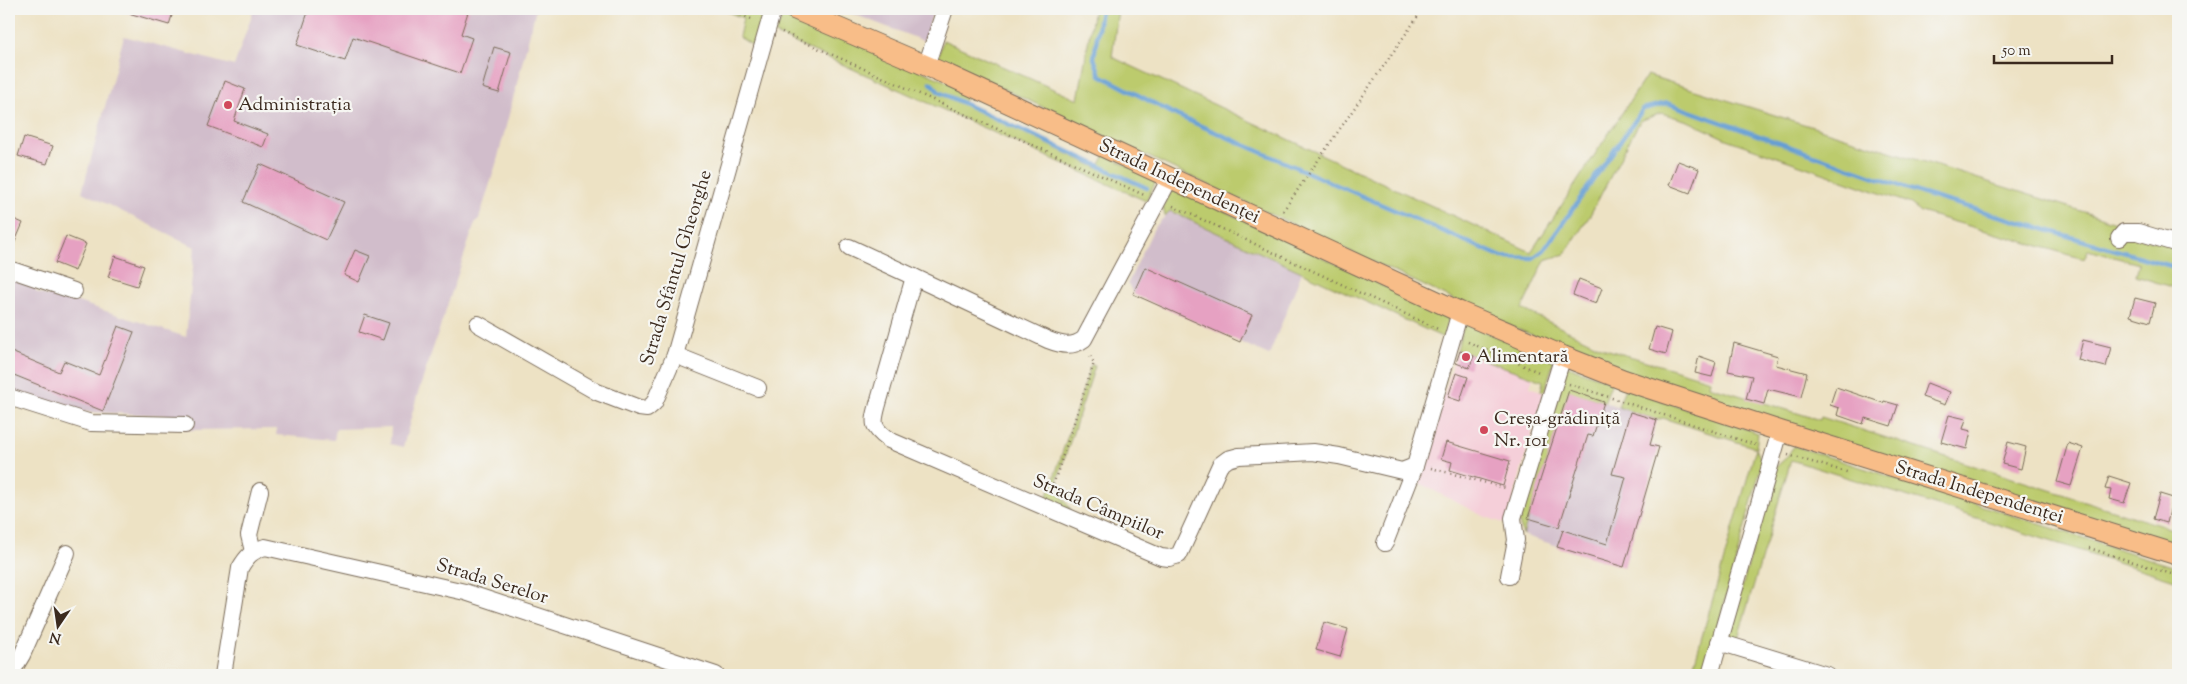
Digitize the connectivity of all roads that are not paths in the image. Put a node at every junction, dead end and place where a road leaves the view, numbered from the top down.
1 (773, 9) edge
2 (794, 9) edge
3 (946, 9) edge
4 (926, 66) junction
5 (1170, 178) junction
6 (2119, 238) dead end
7 (2178, 244) edge
8 (849, 247) dead end
9 (9, 269) edge
10 (914, 277) junction
11 (74, 291) dead end
12 (1460, 312) junction
13 (478, 324) dead end
14 (675, 356) junction
15 (1563, 356) junction
16 (758, 388) dead end
17 (9, 396) edge
18 (185, 424) dead end
19 (1780, 431) junction
20 (1415, 466) junction
21 (260, 491) dead end
22 (1385, 543) dead end
23 (253, 551) junction
24 (66, 553) dead end
25 (2178, 555) edge
26 (1509, 576) dead end
27 (1720, 642) junction
28 (10, 675) edge
29 (223, 675) edge
30 (716, 675) edge
31 (1710, 675) edge
32 (1827, 675) edge

1 - 14 street, Strada Sfântul Gheorghe
2 - 4 main road, Strada Independenței
3 - 4 street
4 - 5 main road, Strada Independenței
5 - 10 street
5 - 12 main road, Strada Independenței
6 - 7 street
8 - 10 street
9 - 11 street
10 - 20 street, Strada Câmpiilor
12 - 15 main road, Strada Independenței
12 - 20 street
13 - 14 street, Strada Sfântul Gheorghe
14 - 16 street
15 - 19 main road, Strada Independenței
15 - 26 street
17 - 18 street
19 - 25 main road, Strada Independenței
19 - 27 street
20 - 22 street
21 - 23 street
23 - 29 street
23 - 30 street, Strada Serelor
24 - 28 street
27 - 31 street
27 - 32 street

